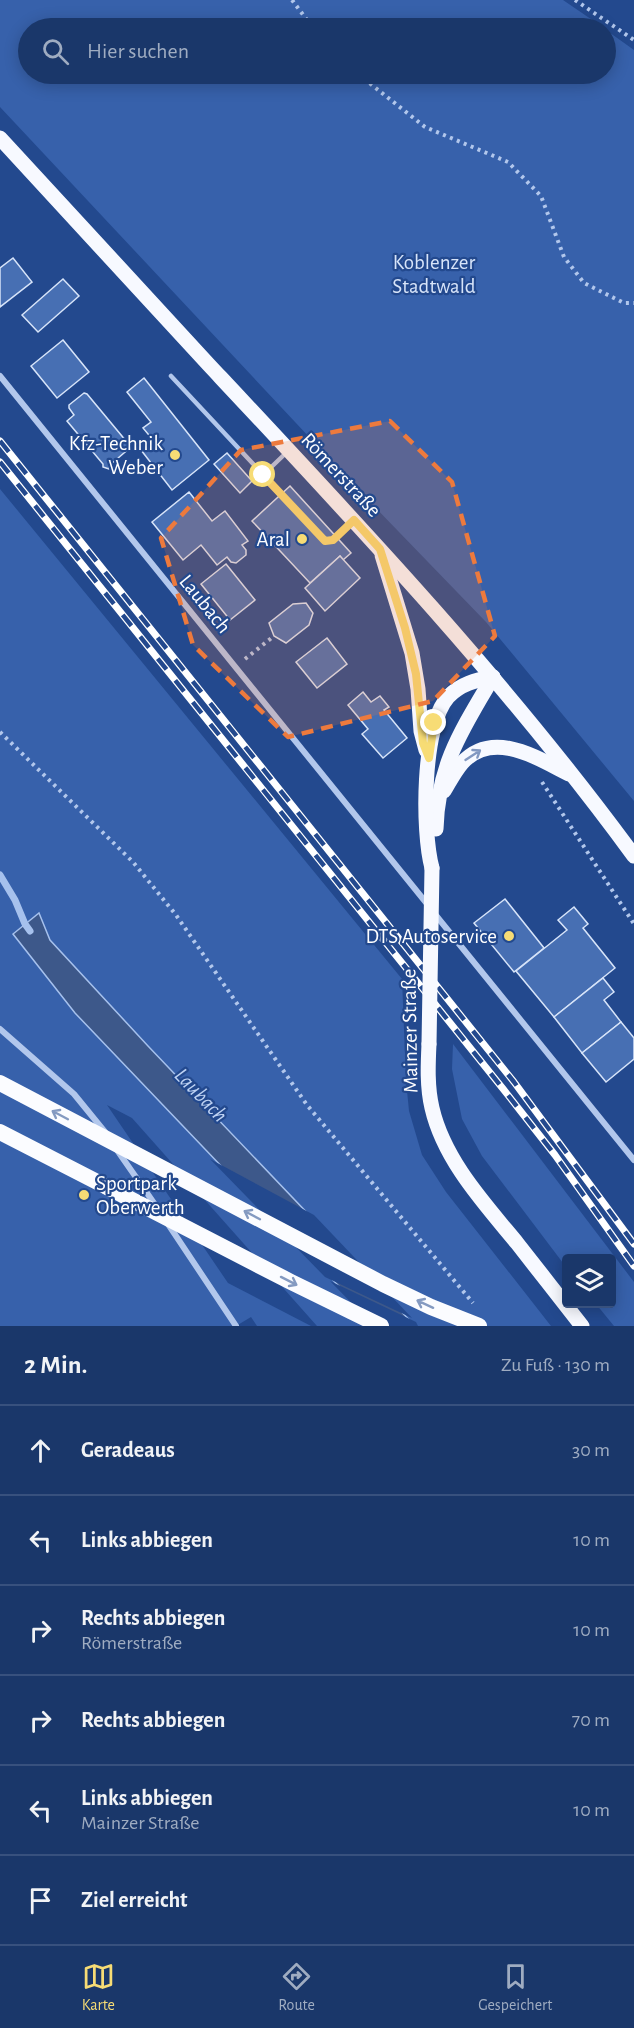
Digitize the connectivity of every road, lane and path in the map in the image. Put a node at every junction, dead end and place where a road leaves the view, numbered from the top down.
1 (292, 0) edge
2 (574, 0) edge
3 (303, 18) edge
4 (601, 18) edge
5 (616, 28) edge
6 (634, 40) edge
7 (370, 84) edge
8 (0, 138) edge
9 (634, 303) edge
10 (0, 376) edge
11 (171, 376) dead end
12 (289, 450) junction
13 (263, 475) junction
14 (354, 520) junction
15 (380, 549) junction
16 (274, 636) dead end
17 (235, 667) junction
18 (493, 677) junction
19 (0, 732) edge
20 (429, 758) junction
21 (536, 774) dead end
22 (573, 776) junction
23 (438, 801) junction
24 (634, 856) edge
25 (432, 868) junction
26 (634, 924) edge
27 (0, 1029) edge
28 (0, 1083) edge
29 (0, 1132) edge
30 (634, 1160) edge
31 (479, 1318) edge
32 (236, 1326) edge
33 (381, 1326) edge
34 (582, 1326) edge

1 - 3 path
2 - 4 path
5 - 6 path
7 - 9 path
8 - 12 main road, Römerstraße
10 - 17 street, Laubach
11 - 13 lane
12 - 13 lane
12 - 14 main road, Römerstraße
13 - 14 lane
14 - 15 main road, Römerstraße
15 - 18 main road, Römerstraße
15 - 20 main road
16 - 17 path
17 - 30 street, Laubach
18 - 20 main road, Mainzer Straße
18 - 22 main road, Römerstraße
18 - 23 main road, Mainzer Straße
19 - 31 path
20 - 25 main road, Mainzer Straße
21 - 26 path
23 -> 22 main road
22 - 24 main road, Römerstraße
23 - 25 main road, Mainzer Straße
25 - 34 main road, Mainzer Straße, bridge
27 - 32 street
31 -> 28 highway, bridge
29 -> 33 highway, bridge

